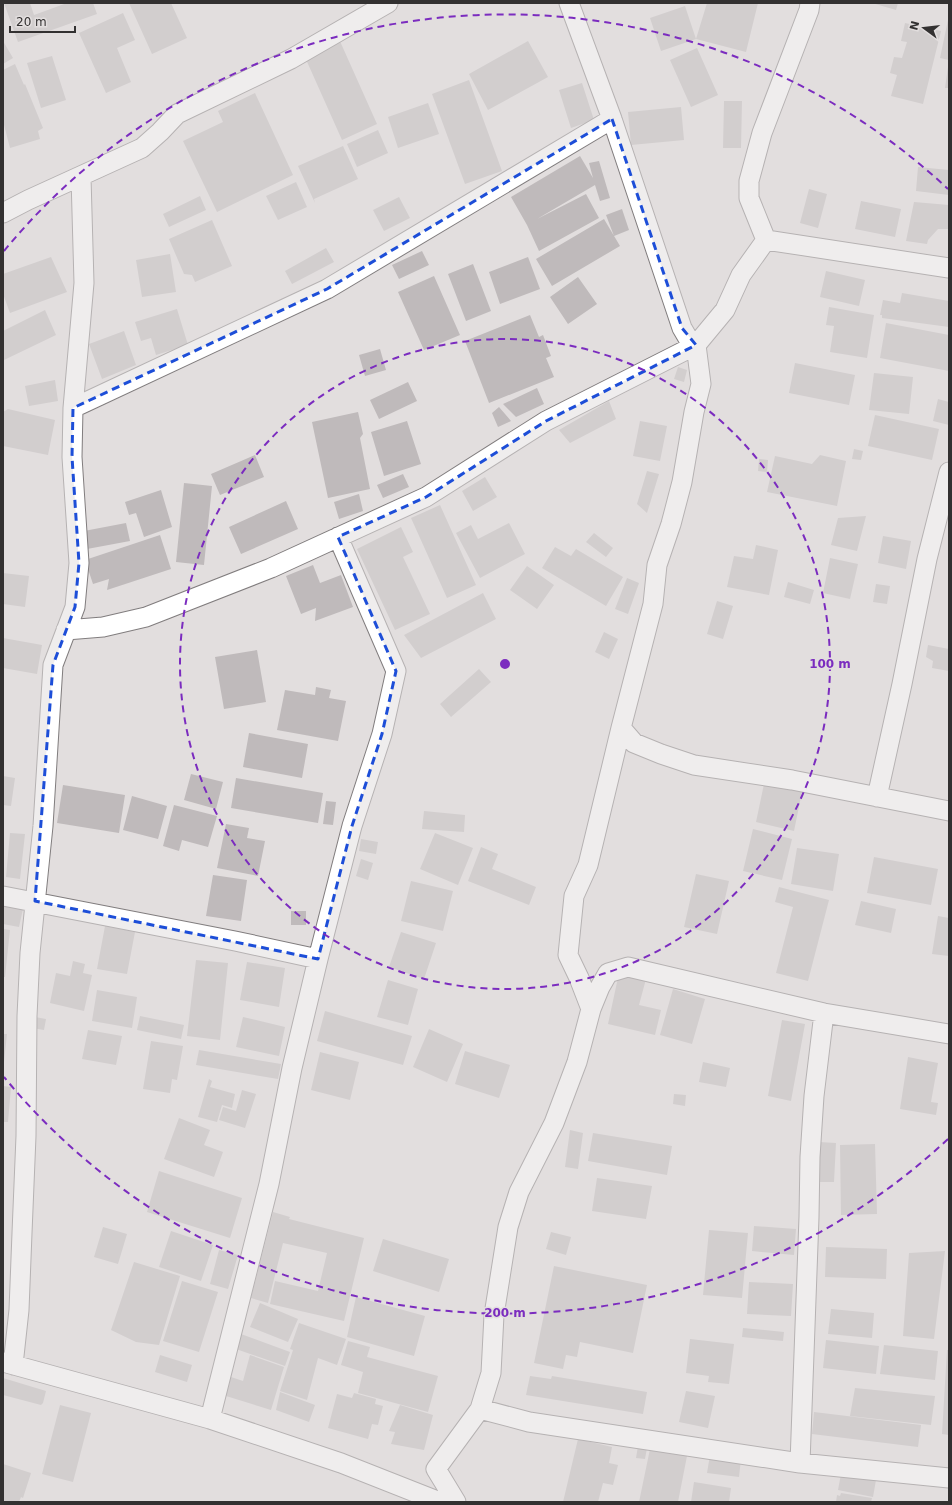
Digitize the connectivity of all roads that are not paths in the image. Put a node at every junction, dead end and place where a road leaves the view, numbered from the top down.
1 (388, 3) edge
2 (569, 3) edge
3 (810, 3) edge
4 (612, 119) junction
5 (81, 177) junction
6 (3, 213) edge
7 (766, 240) junction
8 (949, 268) edge
9 (696, 345) junction
10 (73, 408) junction
11 (949, 472) edge
12 (338, 537) junction
13 (66, 630) junction
14 (621, 728) junction
15 (877, 798) junction
16 (949, 811) edge
17 (3, 896) edge
18 (35, 901) junction
19 (318, 959) junction
20 (590, 1009) junction
21 (824, 1013) junction
22 (949, 1034) edge
23 (8, 1363) edge
24 (480, 1409) junction
25 (210, 1419) junction
26 (800, 1463) junction
27 (949, 1478) edge
28 (440, 1502) edge
29 (456, 1502) edge

1 - 5 street
2 - 4 street
3 - 7 street
4 - 9 street
4 - 10 street
5 - 6 street
5 - 10 street
7 - 8 street
7 - 9 street
9 - 12 street
9 - 14 street
10 - 13 street
11 - 15 street
12 - 13 street
12 - 19 street
13 - 18 street
14 - 15 street
14 - 20 street
15 - 16 street
17 - 18 street
18 - 19 street
18 - 23 street
19 - 25 street
20 - 21 street
20 - 24 street
21 - 22 street
21 - 26 street
23 - 25 street
24 - 26 street
24 - 29 street
25 - 28 street
26 - 27 street

